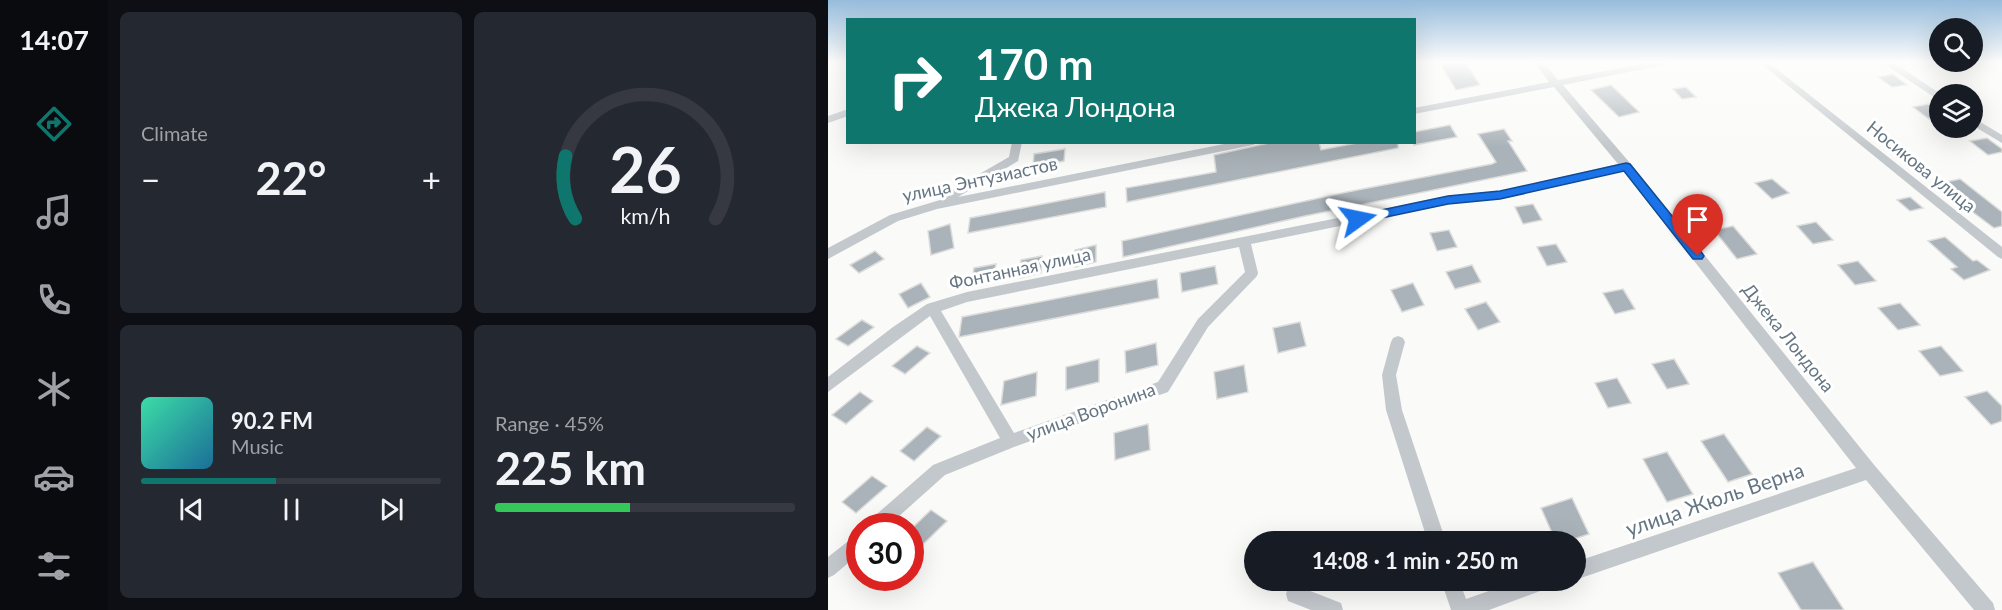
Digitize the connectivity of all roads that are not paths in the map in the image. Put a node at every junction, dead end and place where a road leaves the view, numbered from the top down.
1 (1524, 90) edge
2 (1563, 90) edge
3 (1798, 90) edge
4 (1416, 111) edge
5 (846, 113) edge
6 (828, 120) edge
7 (1983, 127) edge
8 (2002, 140) edge
9 (1017, 144) edge
10 (1240, 144) edge
11 (1626, 166) junction
12 (936, 205) junction
13 (1244, 243) junction
14 (828, 254) edge
15 (2002, 254) edge
16 (932, 308) junction
17 (1398, 342) dead end
18 (828, 386) edge
19 (1010, 441) junction
20 (1869, 471) junction
21 (891, 513) edge
22 (1433, 531) edge
23 (846, 553) edge
24 (1586, 568) edge
25 (828, 569) edge
26 (1454, 591) edge
27 (1516, 591) edge
28 (1295, 594) dead end
29 (1334, 610) edge
30 (1461, 610) edge
31 (1986, 610) edge

1 - 4 street
2 - 11 street, Джека Лондона
3 - 15 street, Носикова улица
5 - 6 street
7 - 8 street
9 - 12 street
10 - 12 street, улица Энтузиастов
11 - 13 street
11 - 20 street, Джека Лондона
12 - 14 street, улица Энтузиастов
13 - 16 street, Фонтанная улица
13 - 19 street, улица Воронина
16 - 18 street, Фонтанная улица
16 - 19 street
17 - 22 street
19 - 21 street, улица Воронина
20 - 24 street, улица Жюль Верна
20 - 31 street, Джека Лондона
23 - 25 street
26 - 30 street
27 - 30 street
28 - 29 street

